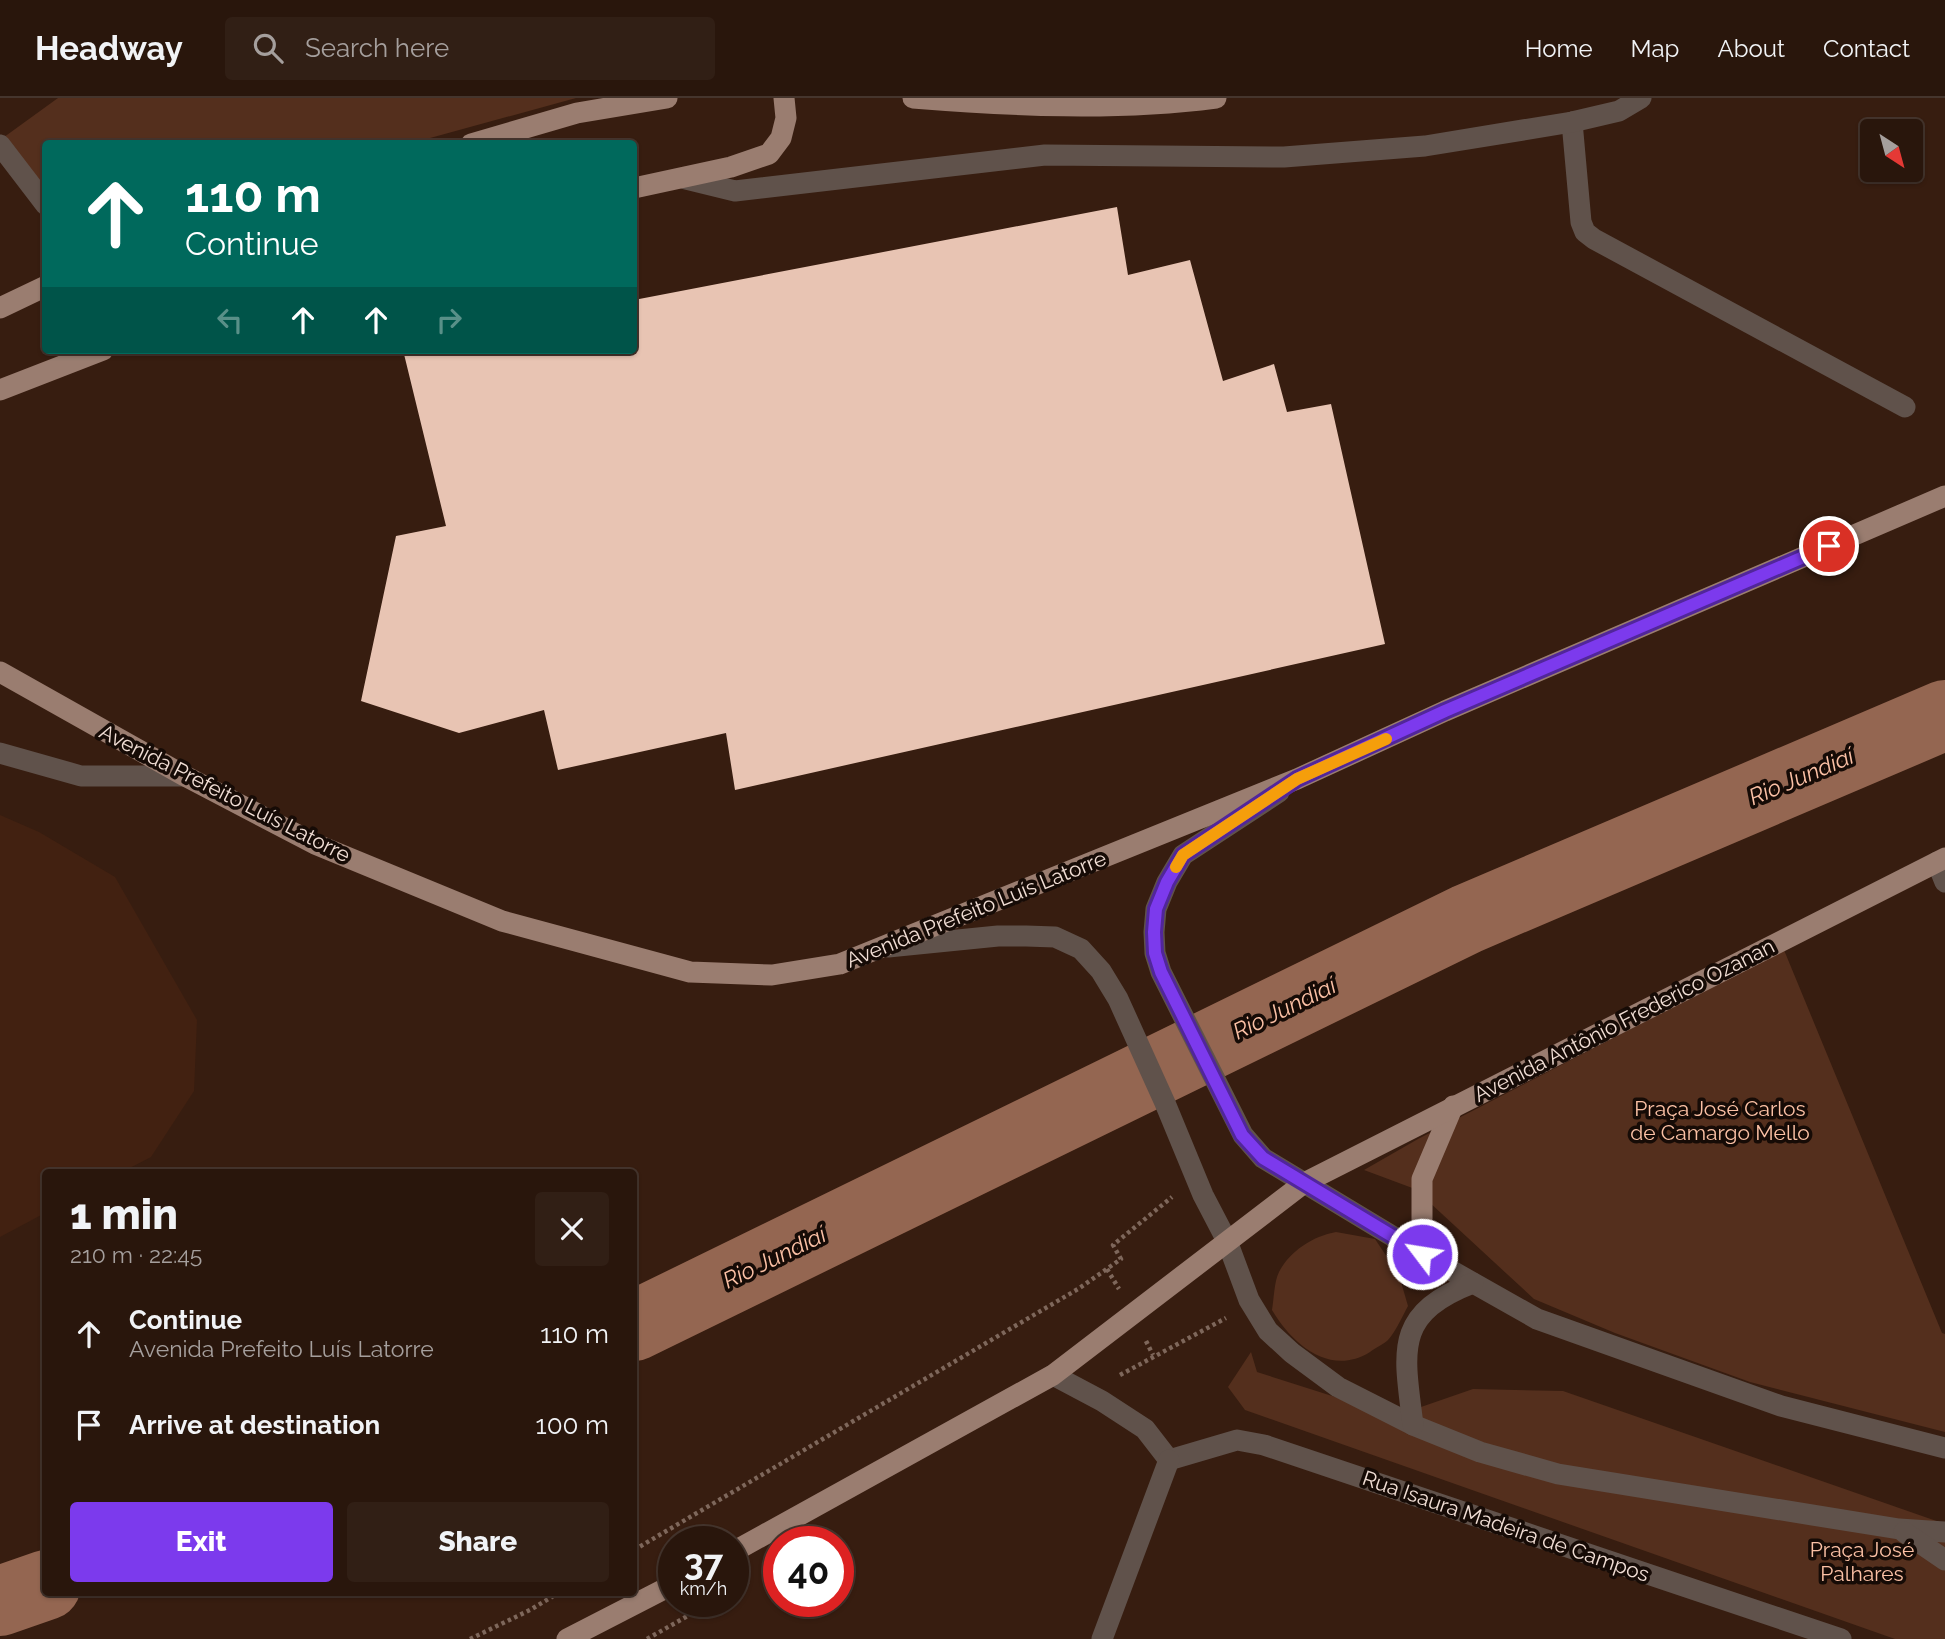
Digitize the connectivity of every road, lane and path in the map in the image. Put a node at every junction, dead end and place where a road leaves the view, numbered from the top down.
1 (667, 98) edge
2 (785, 98) edge
3 (913, 98) edge
4 (1216, 98) edge
5 (1641, 98) edge
6 (946, 99) edge
7 (1109, 101) edge
8 (1572, 122) junction
9 (485, 140) edge
10 (0, 145) edge
11 (685, 179) junction
12 (637, 187) edge
13 (42, 200) edge
14 (42, 288) edge
15 (0, 308) edge
16 (93, 354) edge
17 (0, 390) edge
18 (1905, 407) dead end
19 (1945, 496) edge
20 (0, 673) edge
21 (0, 754) edge
22 (185, 776) junction
23 (1297, 779) junction
24 (1941, 860) edge
25 (1945, 883) edge
26 (884, 948) junction
27 (1453, 1106) junction
28 (1193, 1171) junction
29 (1304, 1184) junction
30 (1227, 1241) junction
31 (1422, 1254) junction
32 (1473, 1283) junction
33 (1053, 1375) junction
34 (1413, 1425) junction
35 (1945, 1448) edge
36 (1168, 1460) junction
37 (1899, 1529) junction
38 (1945, 1532) edge
39 (749, 1543) edge
40 (637, 1548) edge
41 (1945, 1560) edge
42 (658, 1592) edge
43 (553, 1596) edge
44 (686, 1617) edge
45 (470, 1639) edge
46 (567, 1639) edge
47 (647, 1639) edge
48 (1102, 1639) edge
49 (1841, 1639) edge

1 - 9 main road
2 - 11 main road
3 - 6 main road
4 - 7 main road
5 - 8 street
6 - 7 main road
8 - 11 street
8 - 18 street
10 - 13 street
11 - 12 main road
14 - 15 main road
16 - 17 main road
19 - 23 main road, Avenida Prefeito Luís Latorre
20 - 22 main road, Avenida Prefeito Luís Latorre
21 - 22 street
22 - 26 main road, Avenida Prefeito Luís Latorre
23 - 26 main road, Avenida Prefeito Luís Latorre
23 - 29 street
24 - 25 street
24 - 27 main road, Avenida Antônio Frederico Ozanan
26 - 28 street
27 - 29 main road, Avenida Antônio Frederico Ozanan
27 - 31 main road
28 - 30 street
28 - 40 path
29 - 30 main road, Avenida Antônio Frederico Ozanan
29 - 31 street
30 - 33 main road
30 - 34 street
31 - 32 street
32 - 34 street
32 - 35 street
33 - 36 street
33 - 39 main road
34 - 37 street
36 - 48 street
36 - 49 street, Rua Isaura Madeira de Campos
37 - 38 street
37 - 41 street
42 - 46 main road
43 - 45 path
44 - 47 path

